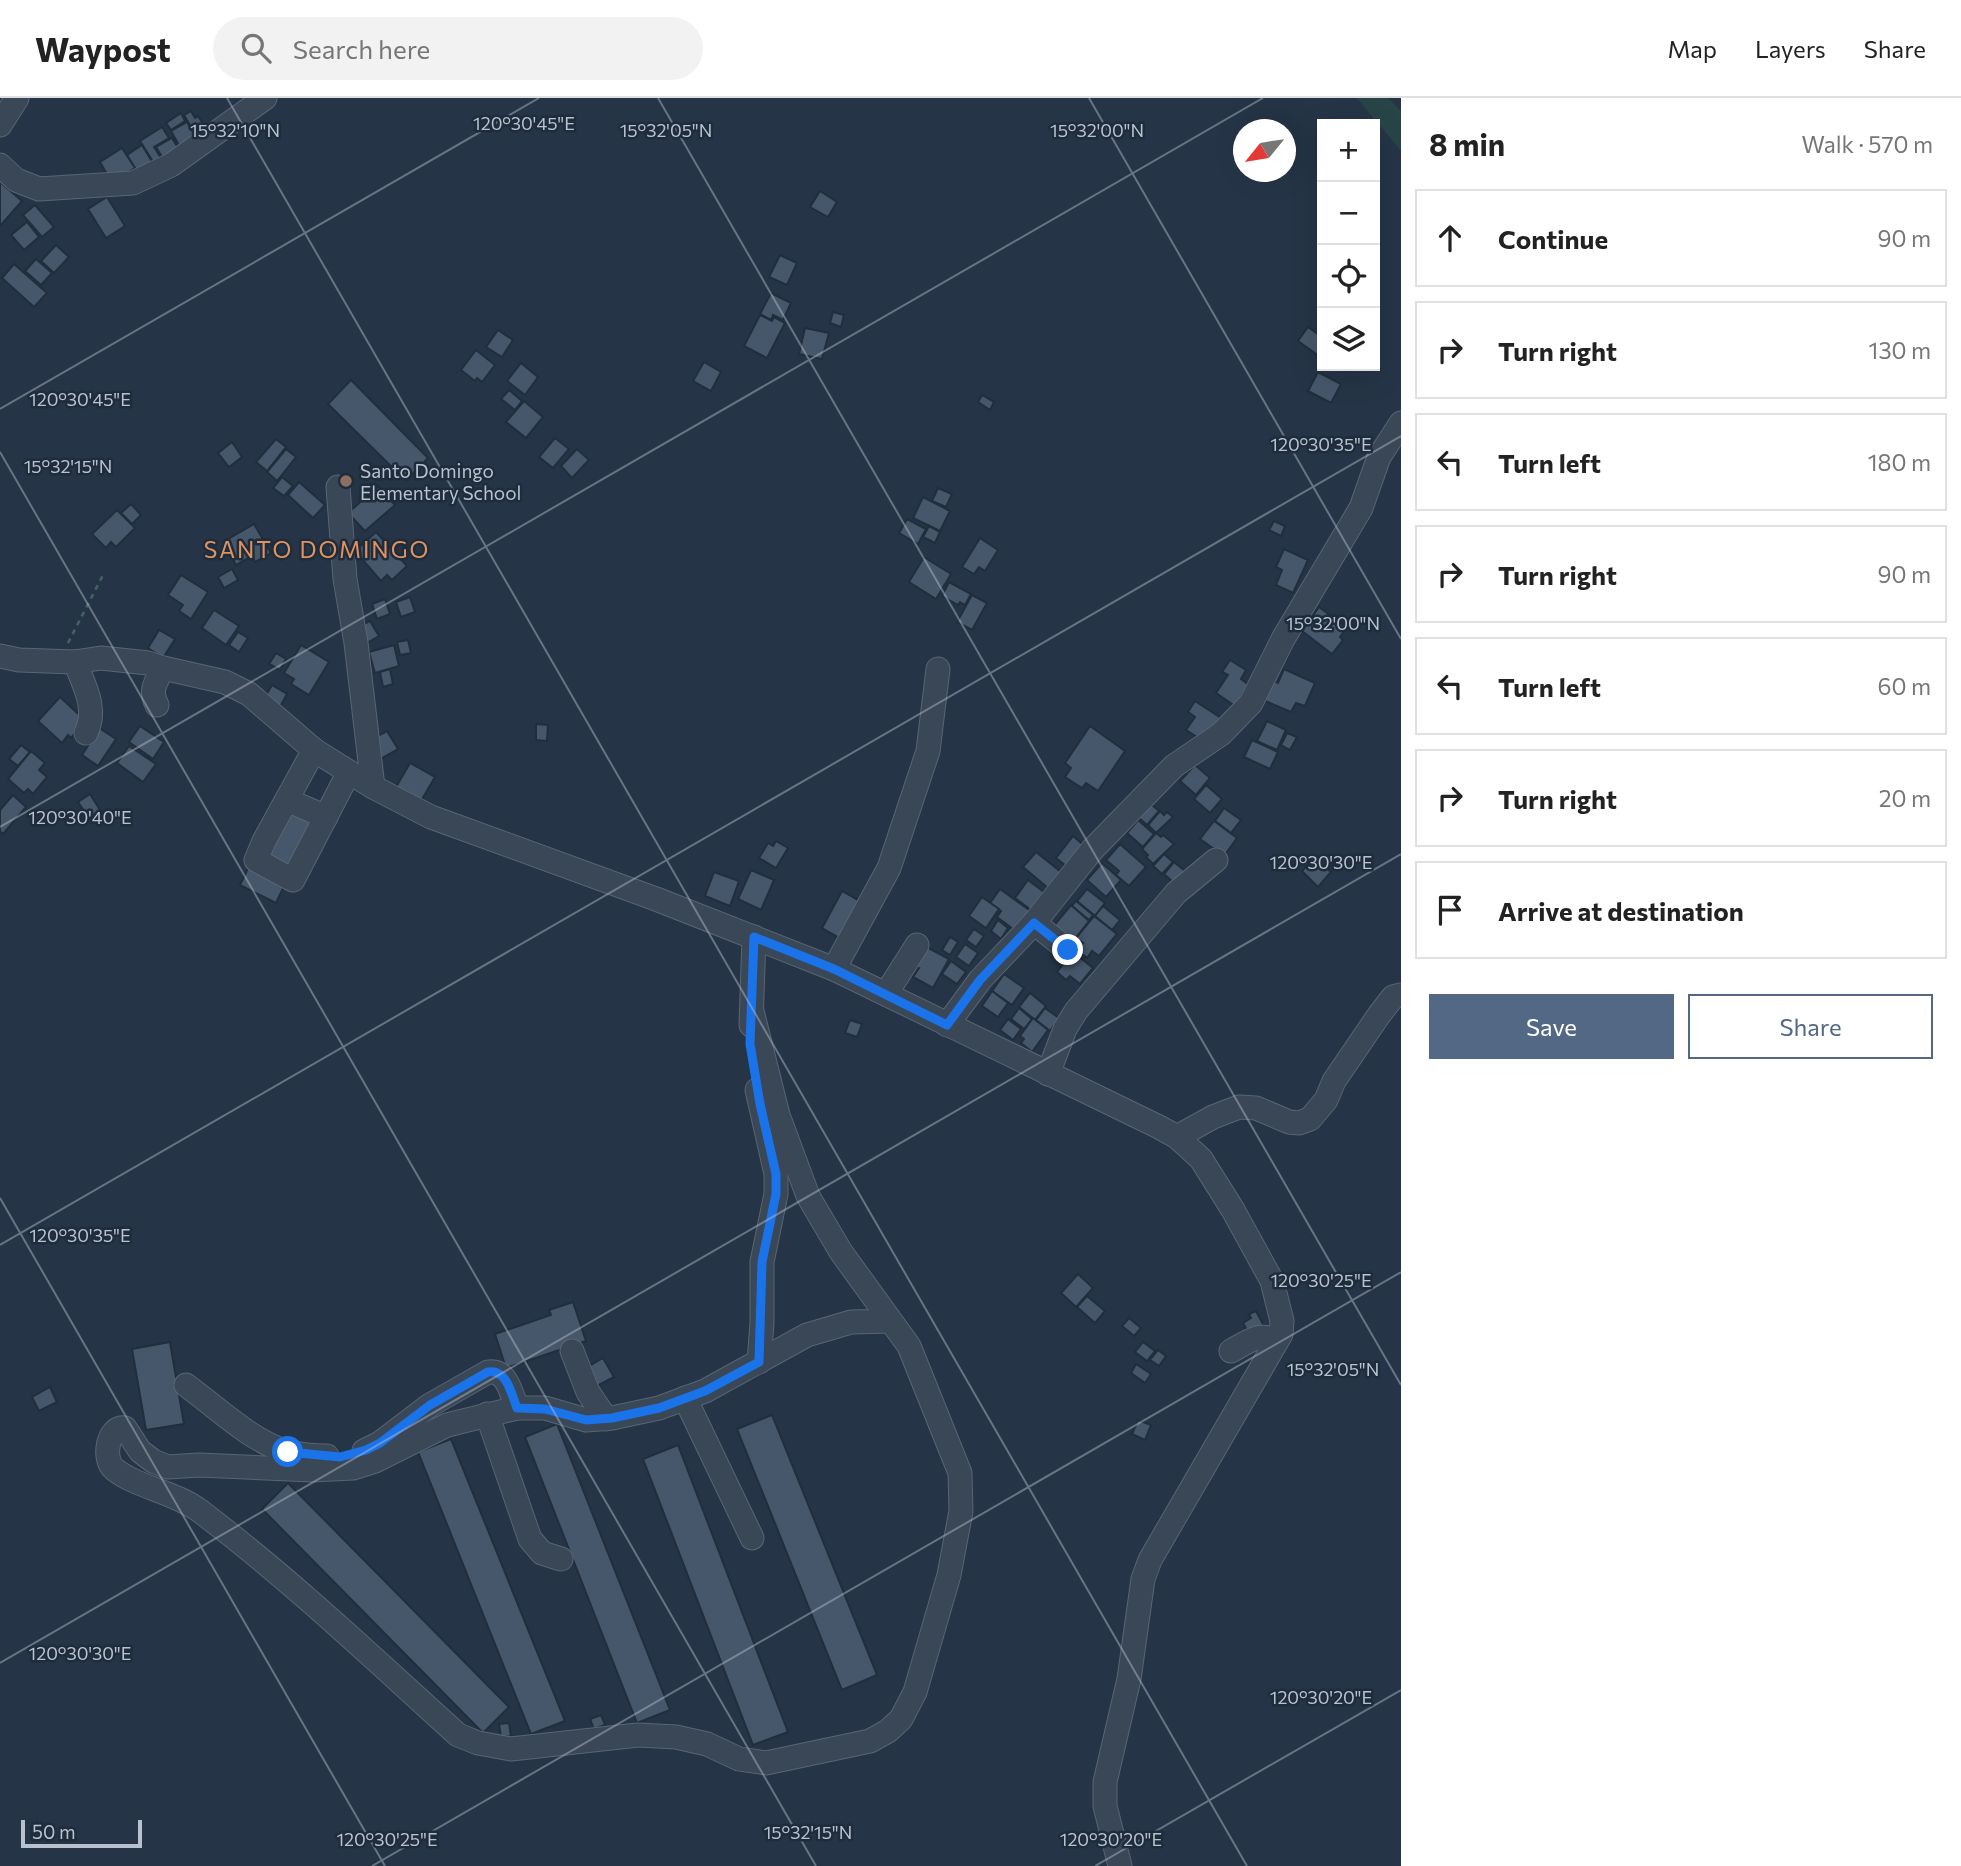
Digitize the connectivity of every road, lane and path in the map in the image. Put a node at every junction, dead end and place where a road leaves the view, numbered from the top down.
1 (17, 98) edge
2 (265, 98) edge
3 (0, 125) edge
4 (0, 165) edge
5 (1401, 423) edge
6 (338, 487) dead end
7 (103, 575) dead end
8 (0, 656) edge
9 (66, 662) junction
10 (163, 668) junction
11 (938, 669) dead end
12 (157, 705) dead end
13 (86, 733) dead end
14 (314, 750) junction
15 (349, 772) junction
16 (373, 787) junction
17 (287, 800) junction
18 (326, 817) junction
19 (1216, 860) dead end
20 (1034, 923) junction
21 (754, 937) junction
22 (917, 945) dead end
23 (1068, 950) dead end
24 (834, 969) junction
25 (886, 994) junction
26 (1401, 995) edge
27 (752, 1011) junction
28 (947, 1025) junction
29 (1048, 1074) junction
30 (1177, 1137) junction
31 (891, 1321) junction
32 (1277, 1341) junction
33 (572, 1351) dead end
34 (1231, 1351) dead end
35 (758, 1361) junction
36 (186, 1385) dead end
37 (685, 1398) junction
38 (517, 1408) junction
39 (487, 1415) junction
40 (606, 1419) junction
41 (752, 1538) dead end
42 (561, 1559) dead end
43 (1120, 1866) edge

1 - 3 street
2 - 4 street
5 - 20 street
6 - 16 street
7 - 9 path
8 - 9 street
9 - 10 street
9 - 13 street
10 - 12 street
10 - 14 street
11 - 24 street
14 - 15 street
14 - 17 street
15 - 16 street
15 - 18 street
16 - 21 street
17 - 18 street
17 - 18 street
19 - 29 street
20 - 23 street
20 - 28 street
21 - 24 street
21 - 27 street
22 - 25 street
24 - 25 street
25 - 28 street
26 - 30 street
27 - 31 street
27 - 35 street
28 - 29 street
29 - 30 street
30 - 32 street
31 - 35 street
31 - 39 street
32 - 34 street
32 - 43 street
33 - 40 street
35 - 37 street
36 - 38 street
37 - 40 street
37 - 41 street
38 - 39 street
38 - 40 street
39 - 42 street

